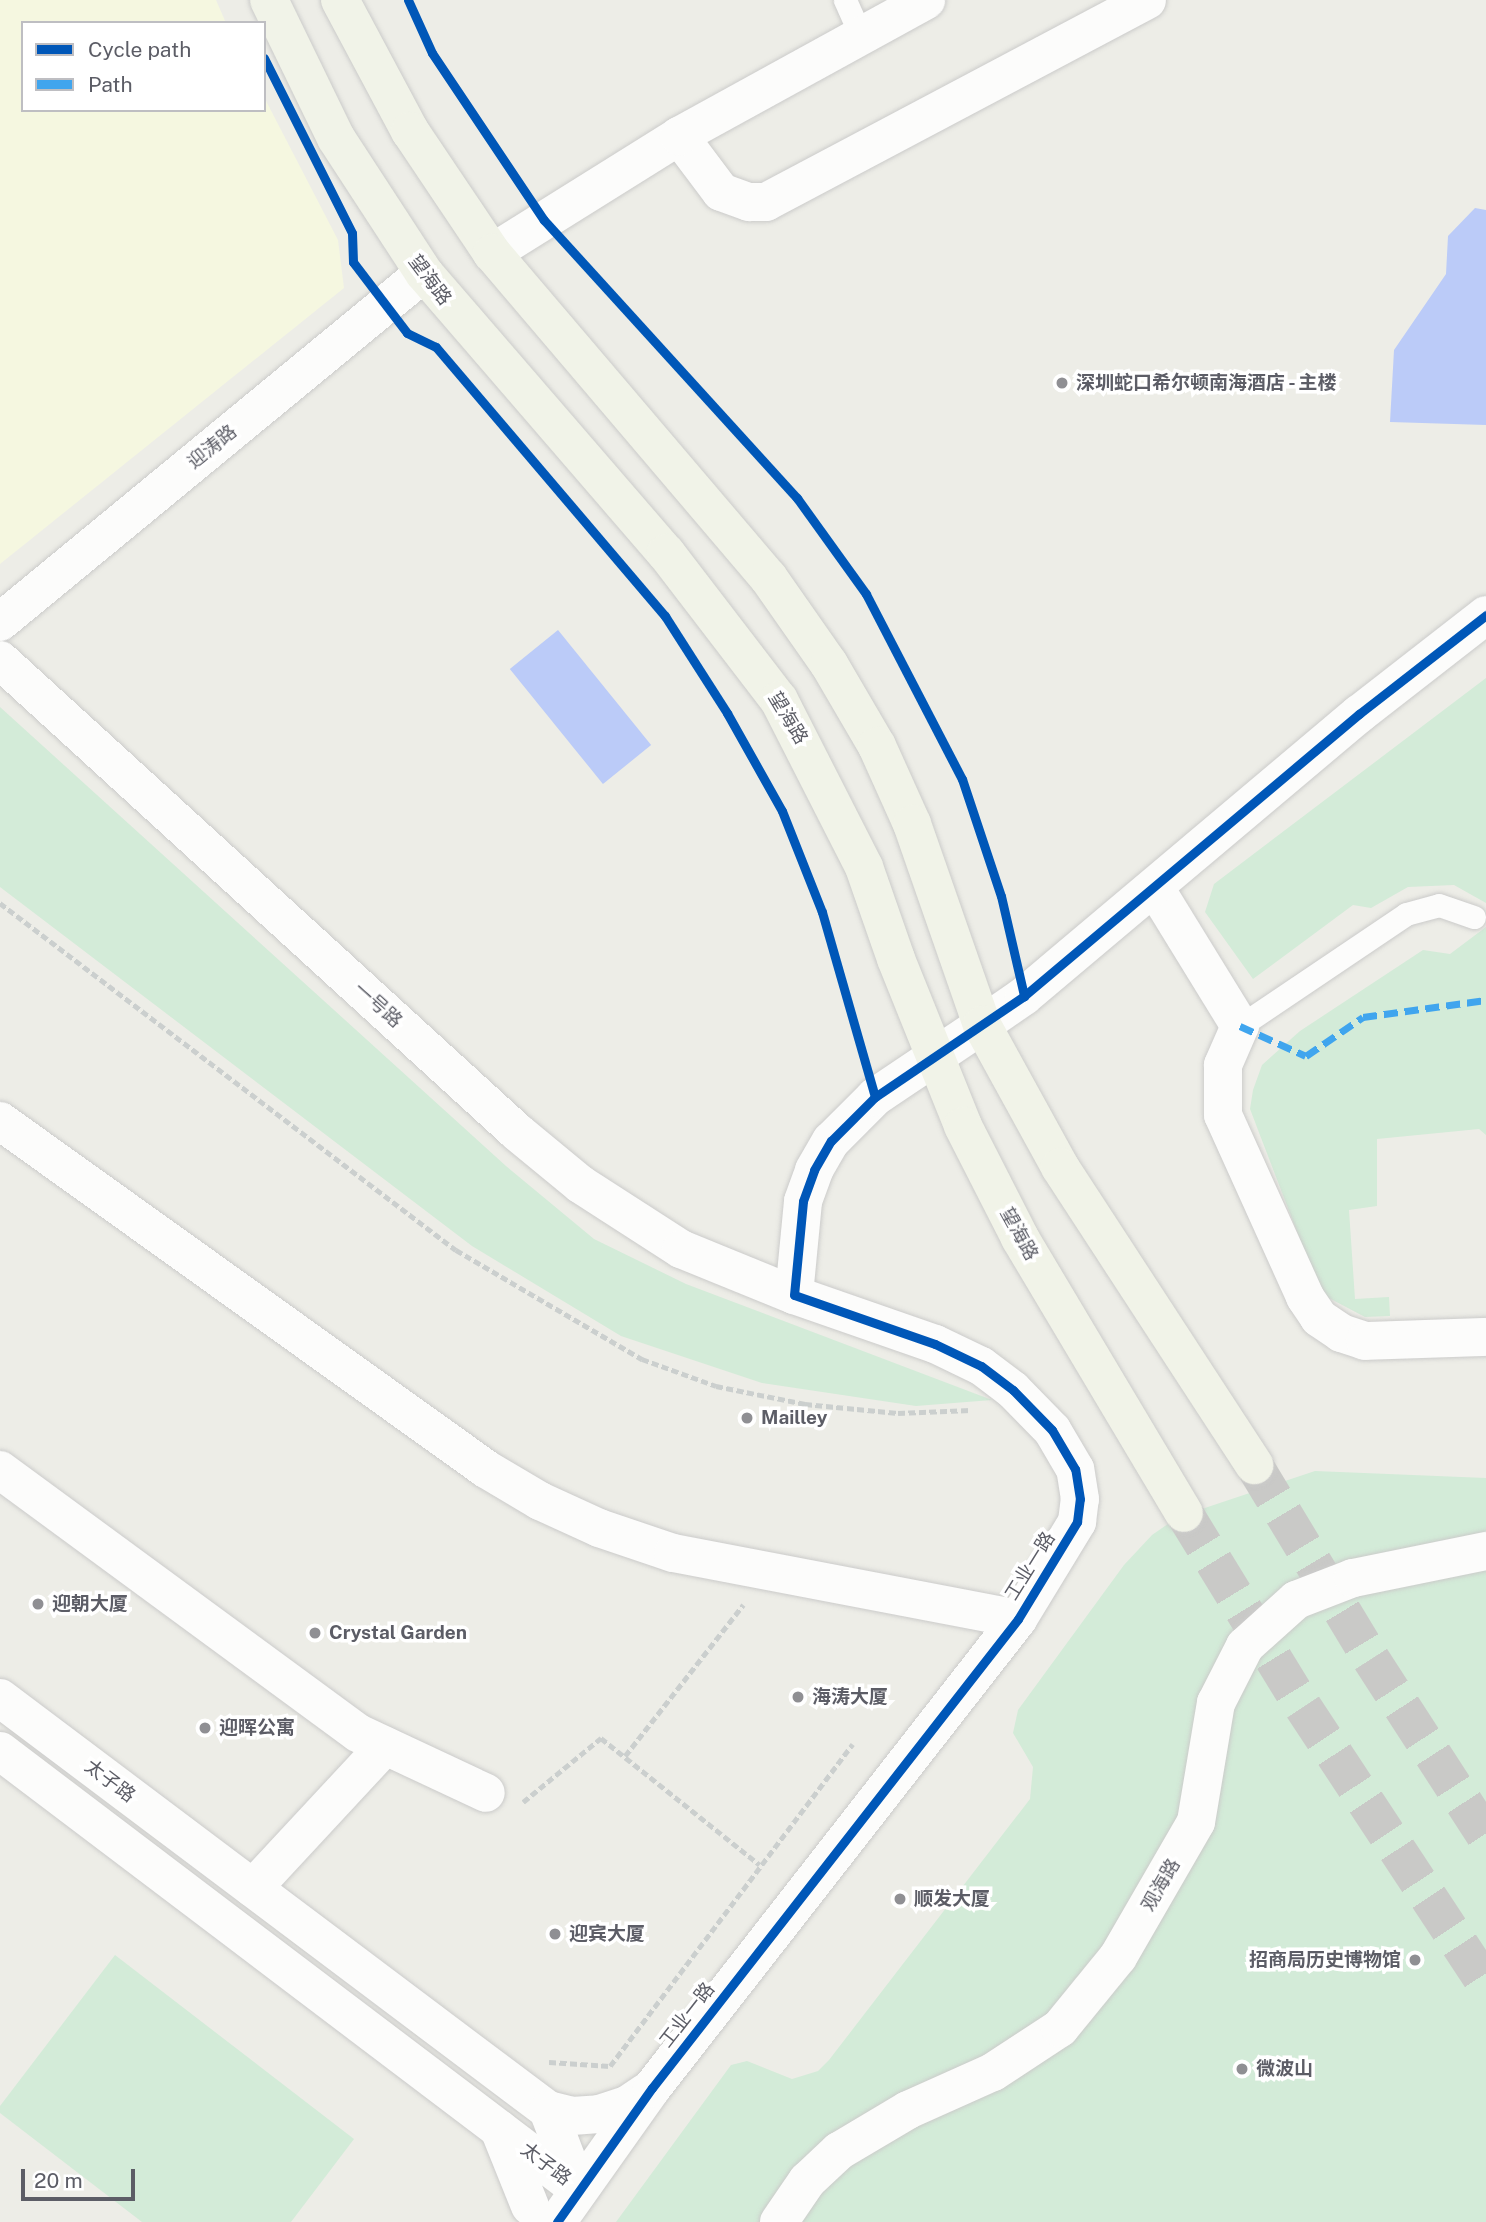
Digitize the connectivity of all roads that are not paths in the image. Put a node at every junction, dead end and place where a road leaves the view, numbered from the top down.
1 (269, 0) edge
2 (340, 0) edge
3 (845, 0) edge
4 (926, 0) edge
5 (1147, 0) edge
6 (860, 34) junction
7 (679, 136) junction
8 (492, 253) junction
9 (424, 273) junction
10 (1486, 615) edge
11 (0, 622) edge
12 (0, 660) edge
13 (1155, 888) junction
14 (1474, 917) dead end
15 (982, 1025) junction
16 (1240, 1026) junction
17 (935, 1057) junction
18 (0, 1121) edge
19 (794, 1296) junction
20 (1486, 1337) edge
21 (1254, 1465) tunnel mouth
22 (0, 1470) edge
23 (1184, 1513) tunnel mouth
24 (1486, 1551) edge
25 (1018, 1619) junction
26 (0, 1698) edge
27 (385, 1746) junction
28 (0, 1751) edge
29 (486, 1793) road end
30 (253, 1888) junction
31 (652, 2088) junction
32 (548, 2110) junction
33 (499, 2129) junction
34 (578, 2189) junction
35 (536, 2217) edge
36 (779, 2222) edge

1 - 9 main road, 望海路
2 - 8 main road
3 - 6 lane
4 - 6 street
5 - 7 street
6 - 7 street
7 - 8 street
8 - 15 main road
9 - 11 street, 迎涛路
9 - 17 main road, 望海路
10 - 13 street
12 - 19 street, 一号路
13 - 15 street
13 - 16 street
14 - 16 lane
15 - 17 street
15 - 21 main road
16 - 20 street
17 - 19 street
17 - 23 main road, 望海路
18 - 25 street
19 - 25 street, 工业一路
22 - 27 street
24 - 36 street, 观海路
25 - 31 street, 工业一路
26 - 30 street, 太子路
27 - 29 street
27 - 30 street
28 - 33 street, 太子路
30 - 32 street, 太子路
31 - 32 street
31 - 34 street, 工业一路
32 - 34 street, 太子路
33 - 34 street, 太子路
33 - 35 street
34 - 35 street

